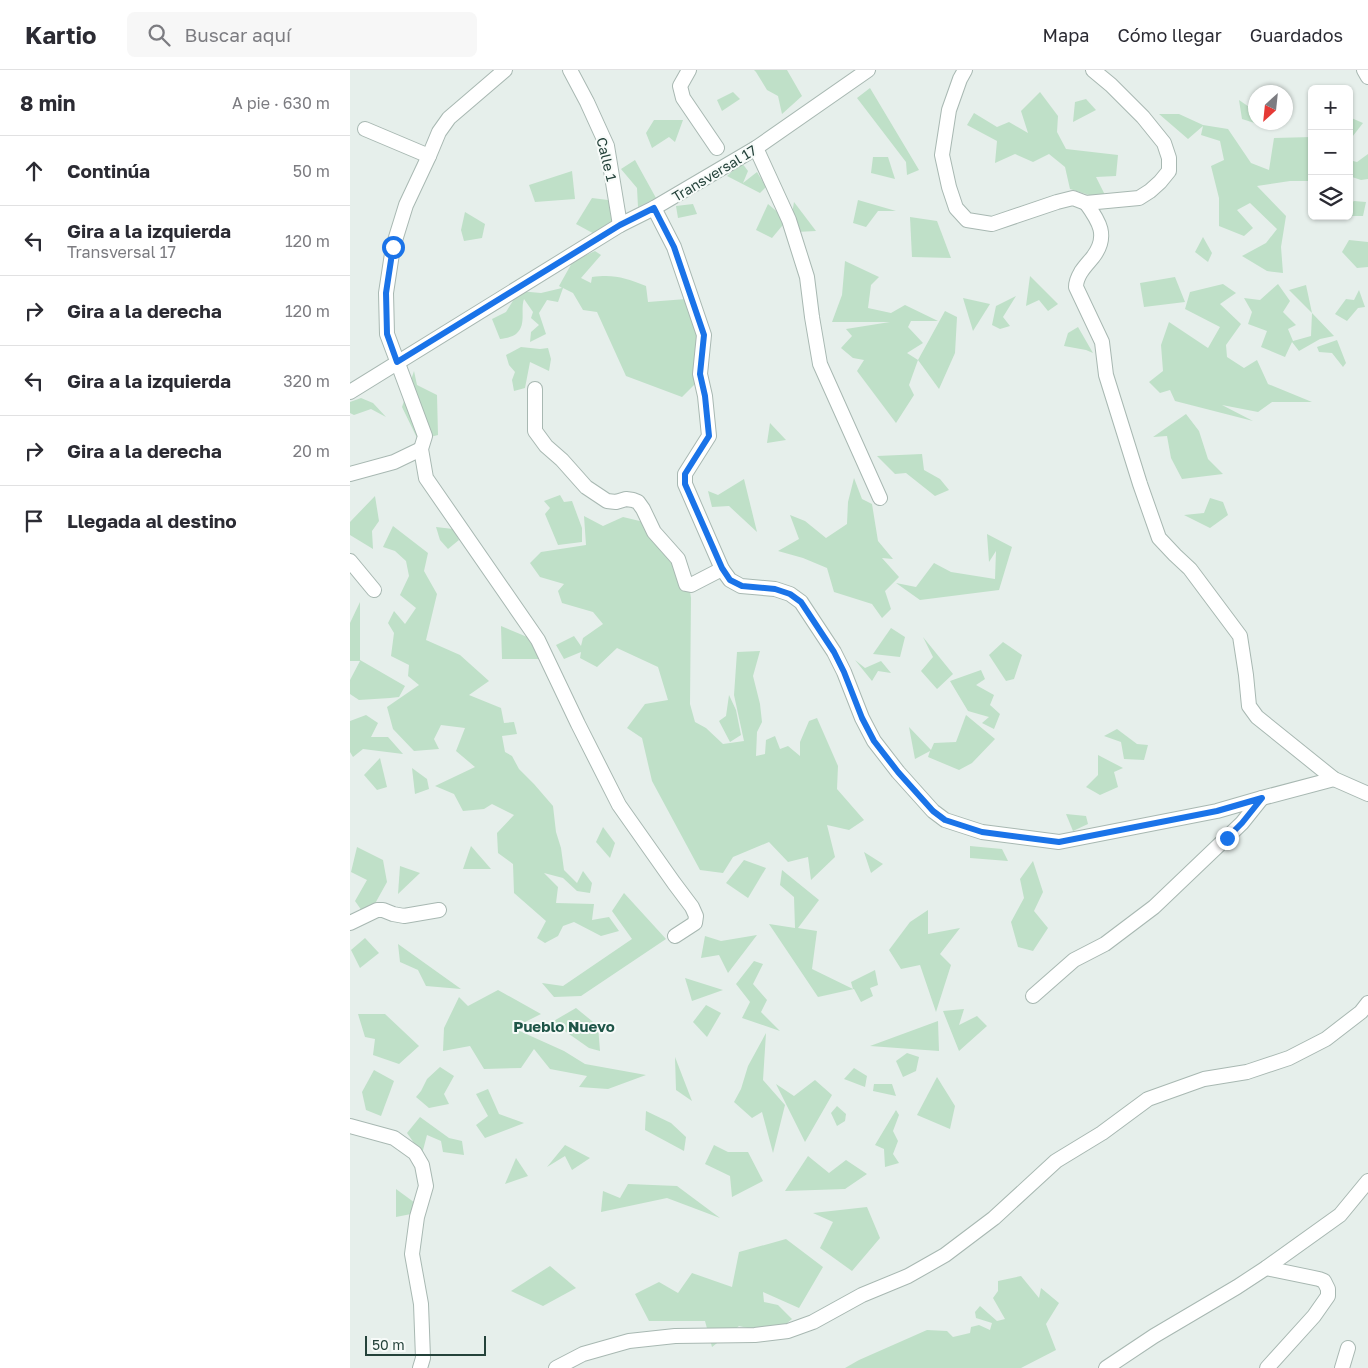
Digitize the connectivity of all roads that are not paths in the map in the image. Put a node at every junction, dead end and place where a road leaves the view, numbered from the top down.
1 (505, 70) edge
2 (570, 70) edge
3 (689, 70) edge
4 (868, 70) edge
5 (965, 70) edge
6 (1092, 70) edge
7 (1364, 70) edge
8 (1368, 77) edge
9 (365, 129) dead end
10 (717, 148) dead end
11 (756, 148) junction
12 (429, 156) junction
13 (1086, 203) junction
14 (654, 208) junction
15 (620, 225) junction
16 (397, 362) junction
17 (535, 389) dead end
18 (350, 392) edge
19 (422, 449) junction
20 (350, 474) edge
21 (880, 498) dead end
22 (350, 561) edge
23 (722, 568) junction
24 (374, 590) dead end
25 (1334, 779) junction
26 (1368, 794) edge
27 (1262, 798) junction
28 (439, 910) dead end
29 (350, 923) edge
30 (675, 936) dead end
31 (1033, 996) dead end
32 (1368, 1003) edge
33 (350, 1126) edge
34 (1368, 1181) edge
35 (1266, 1268) junction
36 (1348, 1348) dead end
37 (420, 1368) edge
38 (556, 1368) edge
39 (1106, 1368) edge
40 (1267, 1368) edge
41 (1342, 1368) edge

1 - 12 street
2 - 15 street, Calle 1
3 - 10 street
4 - 11 street, Transversal 17
5 - 13 street
6 - 13 street
7 - 8 street
9 - 12 street
11 - 14 street, Transversal 17
11 - 21 street
12 - 16 street
13 - 25 street
14 - 15 street, Transversal 17
14 - 23 street
15 - 16 street, Transversal 17
16 - 18 street, Transversal 17
16 - 19 street
17 - 23 street
19 - 20 street
19 - 30 street
22 - 24 street
23 - 27 street
25 - 26 street
25 - 27 street
27 - 31 street
28 - 29 street
32 - 38 street
33 - 37 street
34 - 35 street
35 - 39 street
35 - 40 street
36 - 41 street

